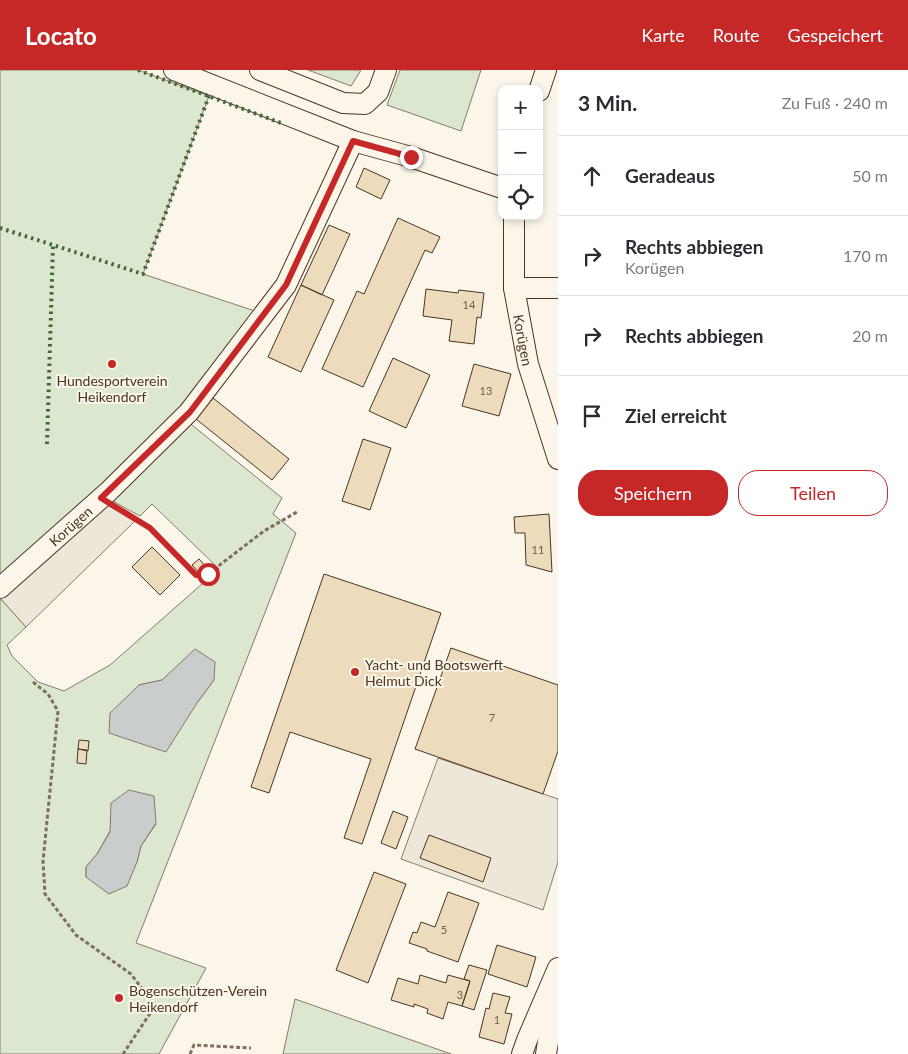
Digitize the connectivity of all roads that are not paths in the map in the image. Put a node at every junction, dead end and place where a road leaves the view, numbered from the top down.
1 (174, 70) edge
2 (260, 70) edge
3 (386, 70) edge
4 (546, 70) edge
5 (541, 85) edge
6 (353, 141) junction
7 (498, 187) edge
8 (514, 220) edge
9 (514, 288) junction
10 (558, 288) edge
11 (558, 459) edge
12 (0, 588) edge
13 (558, 968) edge
14 (558, 990) edge
15 (522, 1054) edge
16 (546, 1054) edge

1 - 6 street
2 - 3 street
4 - 5 street
6 - 7 street
6 - 12 street, Korügen
8 - 9 street, Korügen
9 - 10 street
9 - 11 street, Korügen
13 - 15 street
14 - 16 street

